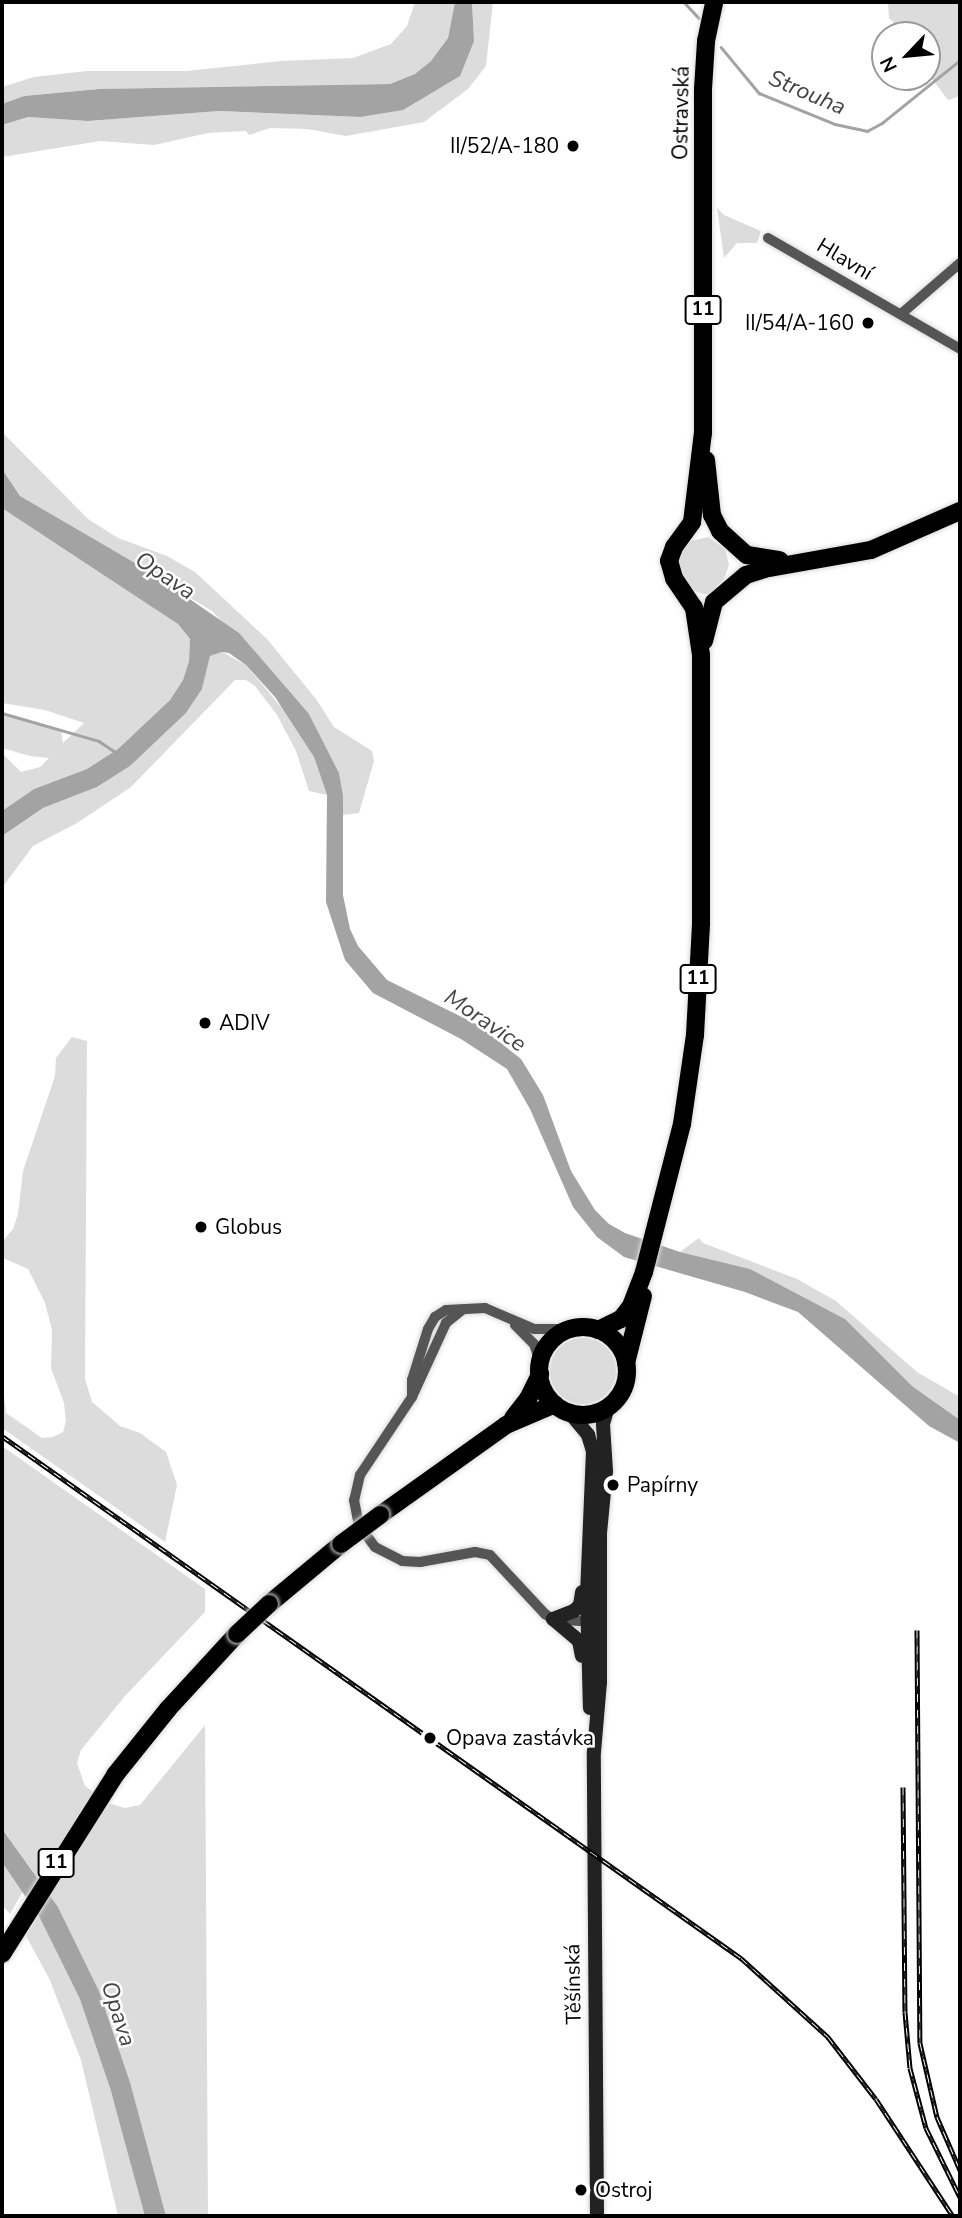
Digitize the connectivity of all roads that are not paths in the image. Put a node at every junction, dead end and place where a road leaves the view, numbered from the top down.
1 (714, 2) edge
2 (768, 239) dead end
3 (960, 263) edge
4 (901, 314) junction
5 (960, 349) edge
6 (703, 433) junction
7 (960, 511) edge
8 (684, 537) junction
9 (728, 540) junction
10 (815, 562) junction
11 (725, 590) junction
12 (684, 591) junction
13 (701, 655) junction
14 (644, 1272) junction
15 (511, 1321) junction
16 (569, 1329) junction
17 (598, 1330) junction
18 (626, 1363) junction
19 (540, 1368) junction
20 (608, 1407) junction
21 (562, 1408) junction
22 (506, 1425) junction
23 (591, 1487) junction
24 (553, 1619) junction
25 (593, 1622) junction
26 (591, 1723) junction
27 (594, 1752) junction
28 (2, 1954) edge
29 (597, 2216) edge

1 - 6 main road, Ostravská / 11
2 - 4 street, Hlavní
3 - 4 street
4 - 5 street, Hlavní
6 - 8 main road, 11
6 - 9 main road, 11
7 - 10 main road
8 - 9 main road
8 - 12 main road, 11
9 - 10 main road
9 - 11 main road, 11
10 - 11 main road
11 - 12 main road
11 - 13 main road, 11
12 - 13 main road, 11
13 - 14 main road, 11
14 - 17 main road, 11
14 - 18 main road, 11
15 - 16 street
15 - 19 street
15 - 24 street
16 - 17 main road
16 - 19 main road
17 - 18 main road
18 - 20 main road, Těšínská
19 - 21 main road, Těšínská
19 - 22 main road, 11
20 - 21 main road
20 - 25 street, Těšínská
21 - 22 main road, 11
21 - 23 street, Těšínská
22 - 28 main road, 11, bridge
23 - 24 street
23 - 25 street, Těšínská
24 - 25 street
24 - 26 street
25 - 26 street, Těšínská
25 - 27 street, Těšínská
26 - 27 street, Těšínská
27 - 29 street, Těšínská

